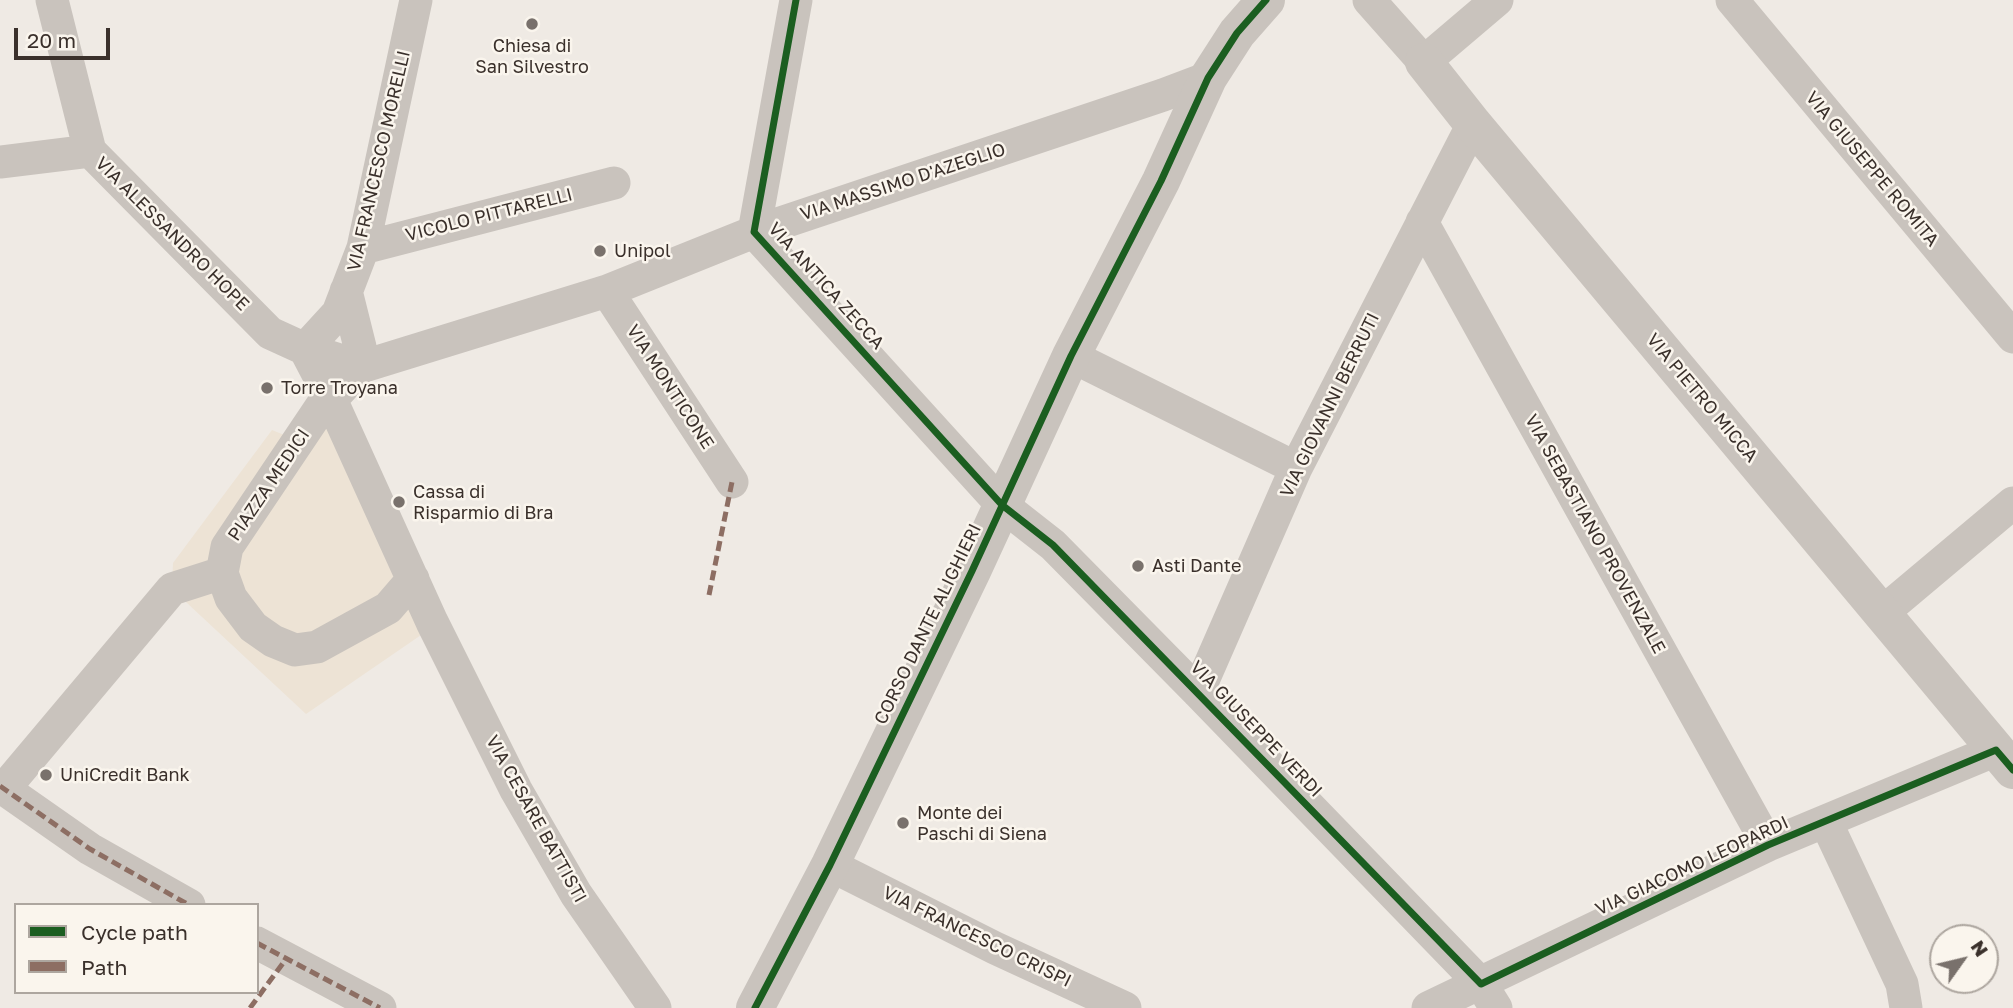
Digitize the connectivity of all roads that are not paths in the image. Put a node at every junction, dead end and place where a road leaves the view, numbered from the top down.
1 (52, 0) edge
2 (416, 0) edge
3 (796, 0) edge
4 (1244, 0) edge
5 (1266, 0) edge
6 (1369, 0) edge
7 (1497, 0) edge
8 (1732, 0) edge
9 (1385, 13) edge
10 (1424, 62) junction
11 (1213, 70) junction
12 (1473, 124) junction
13 (90, 150) junction
14 (0, 162) edge
15 (614, 183) dead end
16 (1422, 222) junction
17 (754, 232) junction
18 (363, 248) junction
19 (346, 291) junction
20 (607, 291) junction
21 (2013, 337) edge
22 (305, 349) junction
23 (1071, 356) junction
24 (361, 367) junction
25 (329, 395) junction
26 (1296, 468) junction
27 (732, 482) dead end
28 (2013, 503) edge
29 (1002, 505) junction
30 (222, 573) junction
31 (413, 579) junction
32 (1882, 613) junction
33 (1198, 692) junction
34 (2005, 760) edge
35 (2, 787) edge
36 (1826, 822) junction
37 (1768, 845) junction
38 (830, 865) junction
39 (185, 903) edge
40 (259, 944) edge
41 (1488, 996) edge
42 (380, 1008) edge
43 (655, 1008) edge
44 (755, 1008) edge
45 (1125, 1008) edge
46 (1428, 1008) edge
47 (1906, 1008) edge

1 - 13 street, VIA ALESSANDRO HOPE
2 - 18 street, VIA FRANCESCO MORELLI
3 - 17 street, VIA ANTICA ZECCA
4 - 11 street, CORSO DANTE ALIGHIERI
5 - 11 street, CORSO DANTE ALIGHIERI
6 - 9 street, VIA PIETRO MICCA
7 - 10 street
8 - 21 street, VIA GIUSEPPE ROMITA
9 - 10 street, VIA PIETRO MICCA
10 - 12 street, VIA PIETRO MICCA
11 - 17 street, VIA MASSIMO D'AZEGLIO
11 - 23 street, CORSO DANTE ALIGHIERI
12 - 16 street, VIA GIOVANNI BERRUTI
12 - 32 street, VIA PIETRO MICCA
13 - 14 street
13 - 22 street, VIA ALESSANDRO HOPE
15 - 18 street, VICOLO PITTARELLI
16 - 26 street, VIA GIOVANNI BERRUTI
16 - 37 street, VIA SEBASTIANO PROVENZALE
17 - 20 street, VIA MASSIMO D'AZEGLIO
17 - 29 street, VIA ANTICA ZECCA
18 - 19 street, VIA FRANCESCO MORELLI
19 - 22 street, VIA FRANCESCO MORELLI
19 - 24 street
20 - 24 street, VIA MASSIMO D'AZEGLIO
20 - 27 street, VIA MONTICONE
22 - 24 street, VIA ALESSANDRO HOPE
22 - 25 street
23 - 26 street
23 - 29 street, CORSO DANTE ALIGHIERI
24 - 25 street, VIA MASSIMO D'AZEGLIO
25 - 30 street, PIAZZA MEDICI
25 - 31 street
26 - 33 street, VIA GIOVANNI BERRUTI
28 - 32 street
29 - 33 street, VIA GIUSEPPE VERDI
29 - 38 street, CORSO DANTE ALIGHIERI
30 - 31 street
30 - 35 street
31 - 43 street, VIA CESARE BATTISTI
32 - 34 street, VIA PIETRO MICCA
33 - 41 street, VIA GIUSEPPE VERDI
34 - 36 street, VIA GIACOMO LEOPARDI
35 - 39 street
36 - 37 street, VIA GIACOMO LEOPARDI
36 - 47 street
37 - 41 street, VIA GIACOMO LEOPARDI
38 - 44 street, CORSO DANTE ALIGHIERI
38 - 45 street, VIA FRANCESCO CRISPI
40 - 42 street
41 - 46 street

